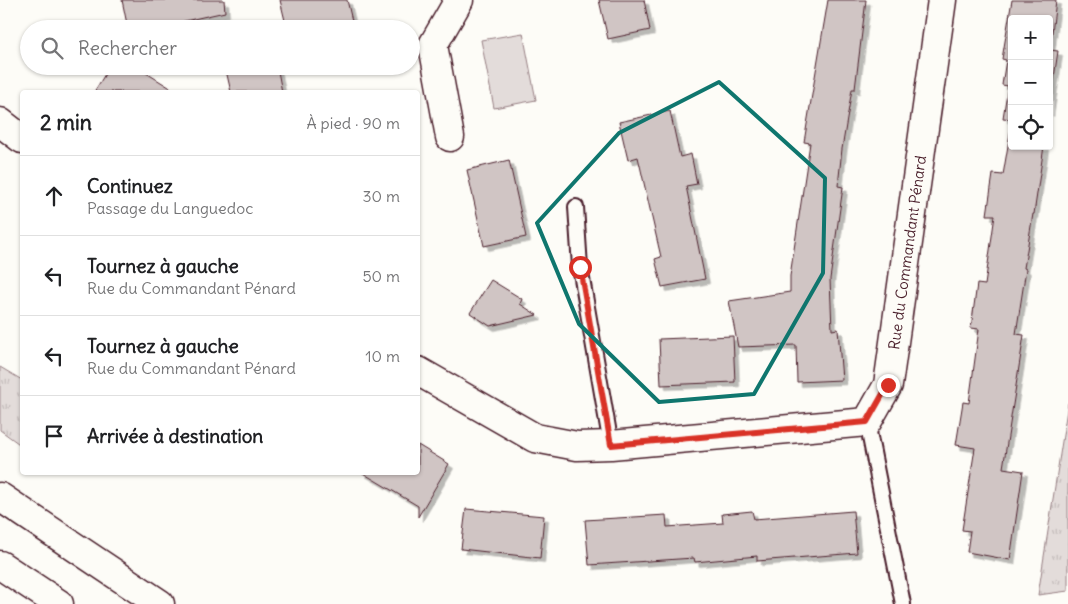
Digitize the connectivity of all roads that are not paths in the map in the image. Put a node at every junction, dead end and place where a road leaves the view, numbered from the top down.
1 (459, 0) edge
2 (942, 0) edge
3 (0, 122) edge
4 (20, 137) edge
5 (450, 137) dead end
6 (576, 207) dead end
7 (420, 372) edge
8 (867, 422) junction
9 (611, 445) junction
10 (0, 497) edge
11 (0, 565) edge
12 (59, 604) edge
13 (160, 604) edge
14 (903, 604) edge

1 - 5 main road
2 - 8 main road, Rue du Commandant Pénard
3 - 4 main road
6 - 9 lane
7 - 9 main road
8 - 9 main road
8 - 14 lane
10 - 13 main road
11 - 12 main road

